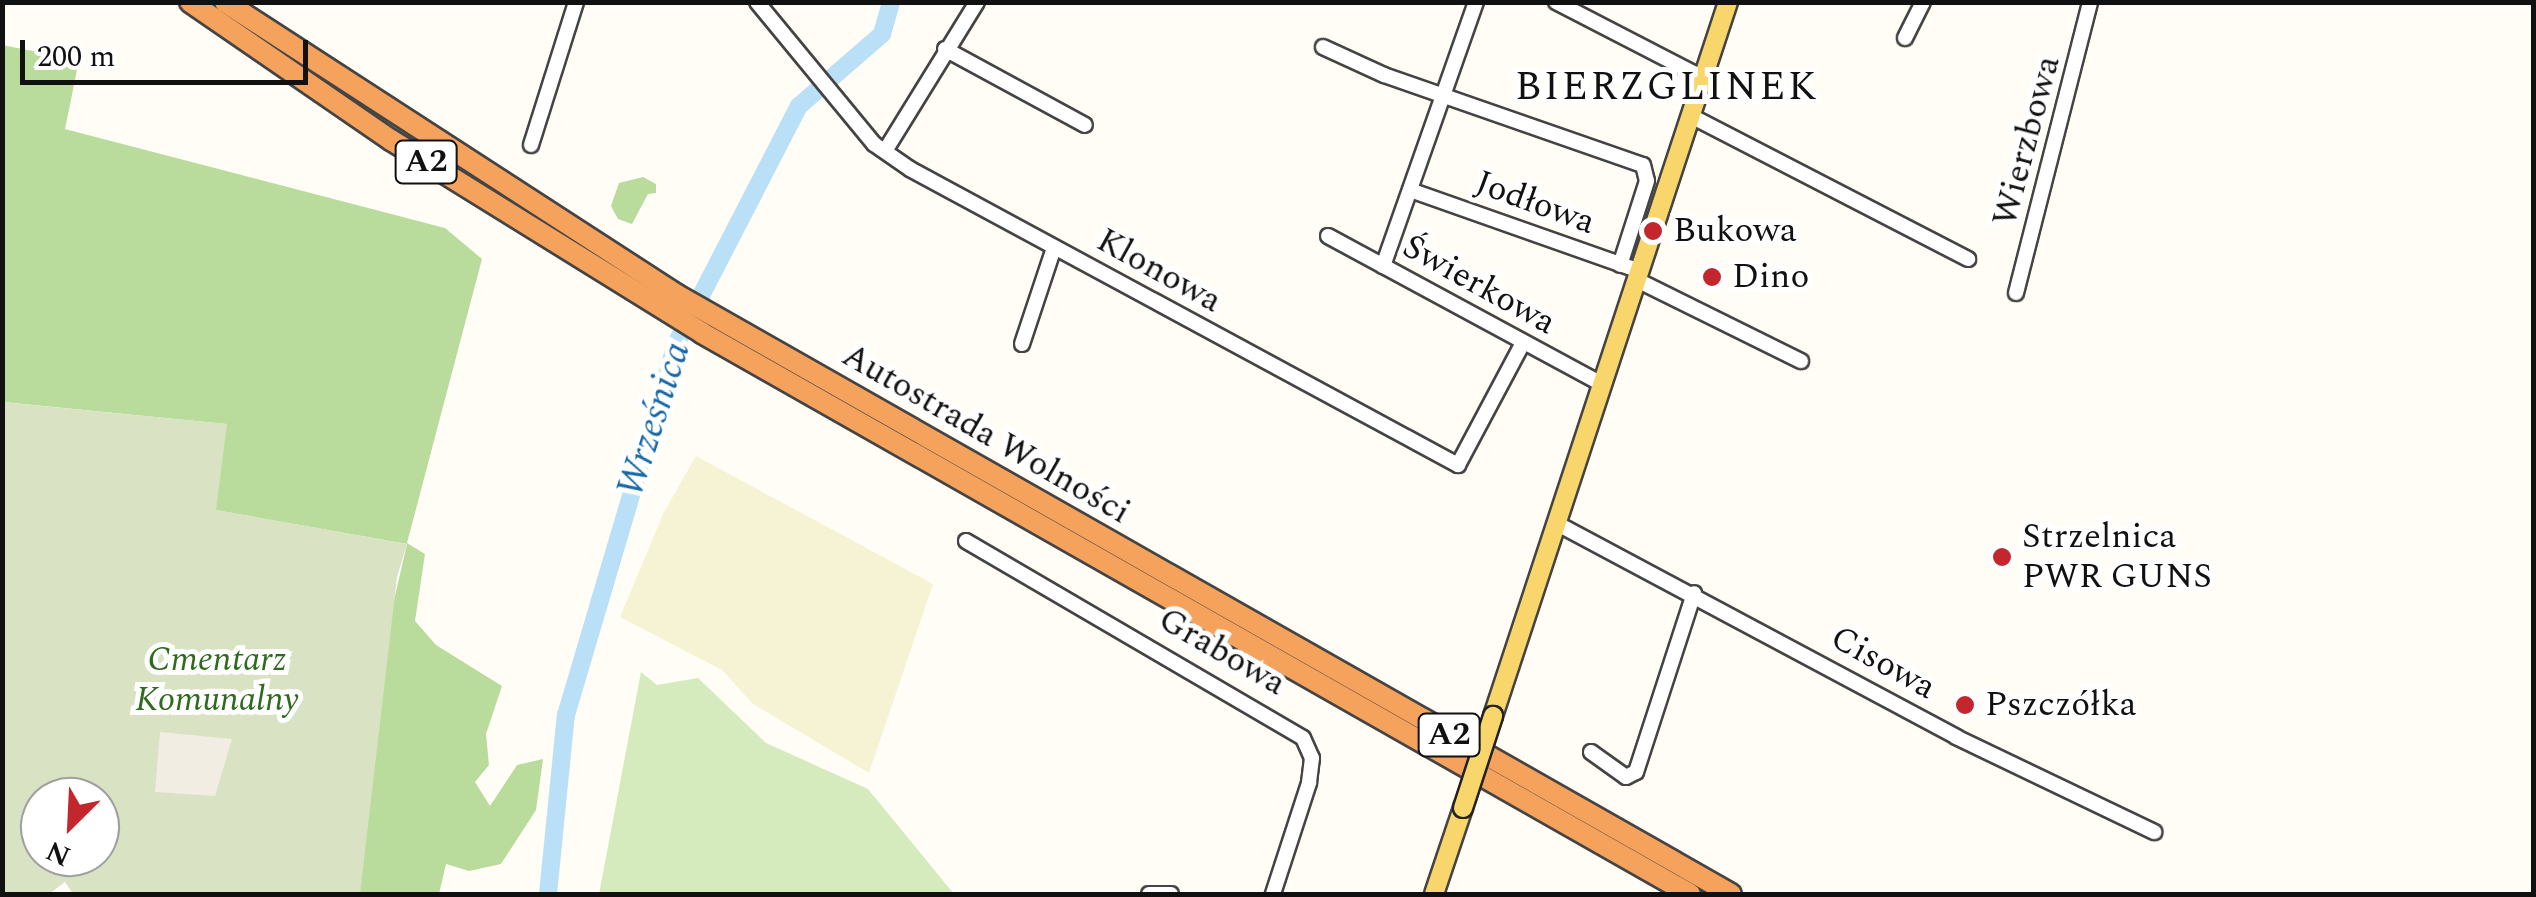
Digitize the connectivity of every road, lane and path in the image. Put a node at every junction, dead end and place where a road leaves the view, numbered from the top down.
1 (190, 2) edge
2 (226, 2) edge
3 (576, 2) edge
4 (758, 2) edge
5 (977, 2) edge
6 (1476, 2) edge
7 (1556, 2) edge
8 (1599, 2) edge
9 (1728, 2) edge
10 (1923, 2) edge
11 (2090, 2) edge
12 (1590, 20) junction
13 (1906, 38) dead end
14 (1323, 47) dead end
15 (946, 49) junction
16 (1704, 78) junction
17 (1443, 96) junction
18 (1690, 116) junction
19 (1085, 125) dead end
20 (531, 145) dead end
21 (885, 152) junction
22 (1410, 190) junction
23 (1328, 236) dead end
24 (1054, 248) junction
25 (1968, 259) dead end
26 (1620, 264) junction
27 (1383, 266) junction
28 (1638, 276) junction
29 (2016, 293) dead end
30 (673, 304) junction
31 (706, 323) junction
32 (1524, 343) junction
33 (1022, 344) dead end
34 (1801, 360) dead end
35 (1602, 384) junction
36 (1556, 523) junction
37 (966, 541) dead end
38 (1694, 593) junction
39 (1591, 752) dead end
40 (2154, 832) dead end
41 (1149, 894) edge
42 (1171, 894) edge
43 (1273, 894) edge
44 (1434, 894) edge
45 (1690, 894) edge
46 (1731, 894) edge

1 - 30 highway, Autostrada Wolności / A2
2 - 30 highway, Autostrada Wolności / A2
3 - 20 street
4 - 21 street, Klonowa
5 - 15 street
6 - 17 street
7 - 12 street
8 - 12 street
9 - 16 main road
10 - 13 street
11 - 29 street, Wierzbowa
12 - 16 street
14 - 17 street
15 - 19 street
15 - 21 street
16 - 18 main road
17 - 22 street
17 - 26 street
18 - 25 street
18 - 28 main road
21 - 24 street, Klonowa
22 - 26 street, Jodłowa
22 - 27 street
23 - 27 street, Świerkowa
24 - 32 street, Klonowa
24 - 33 street
26 - 28 street, Jodłowa
27 - 32 street, Świerkowa
28 - 34 street, Jodłowa
28 - 35 main road
30 - 31 highway, Autostrada Wolności / A2
31 - 45 highway, Autostrada Wolności / A2
31 - 46 highway, Autostrada Wolności / A2
32 - 35 street, Świerkowa
35 - 36 main road
36 - 38 street, Cisowa
36 - 44 main road, bridge
37 - 43 street, Grabowa
38 - 39 street
38 - 40 street, Cisowa
41 - 42 street

